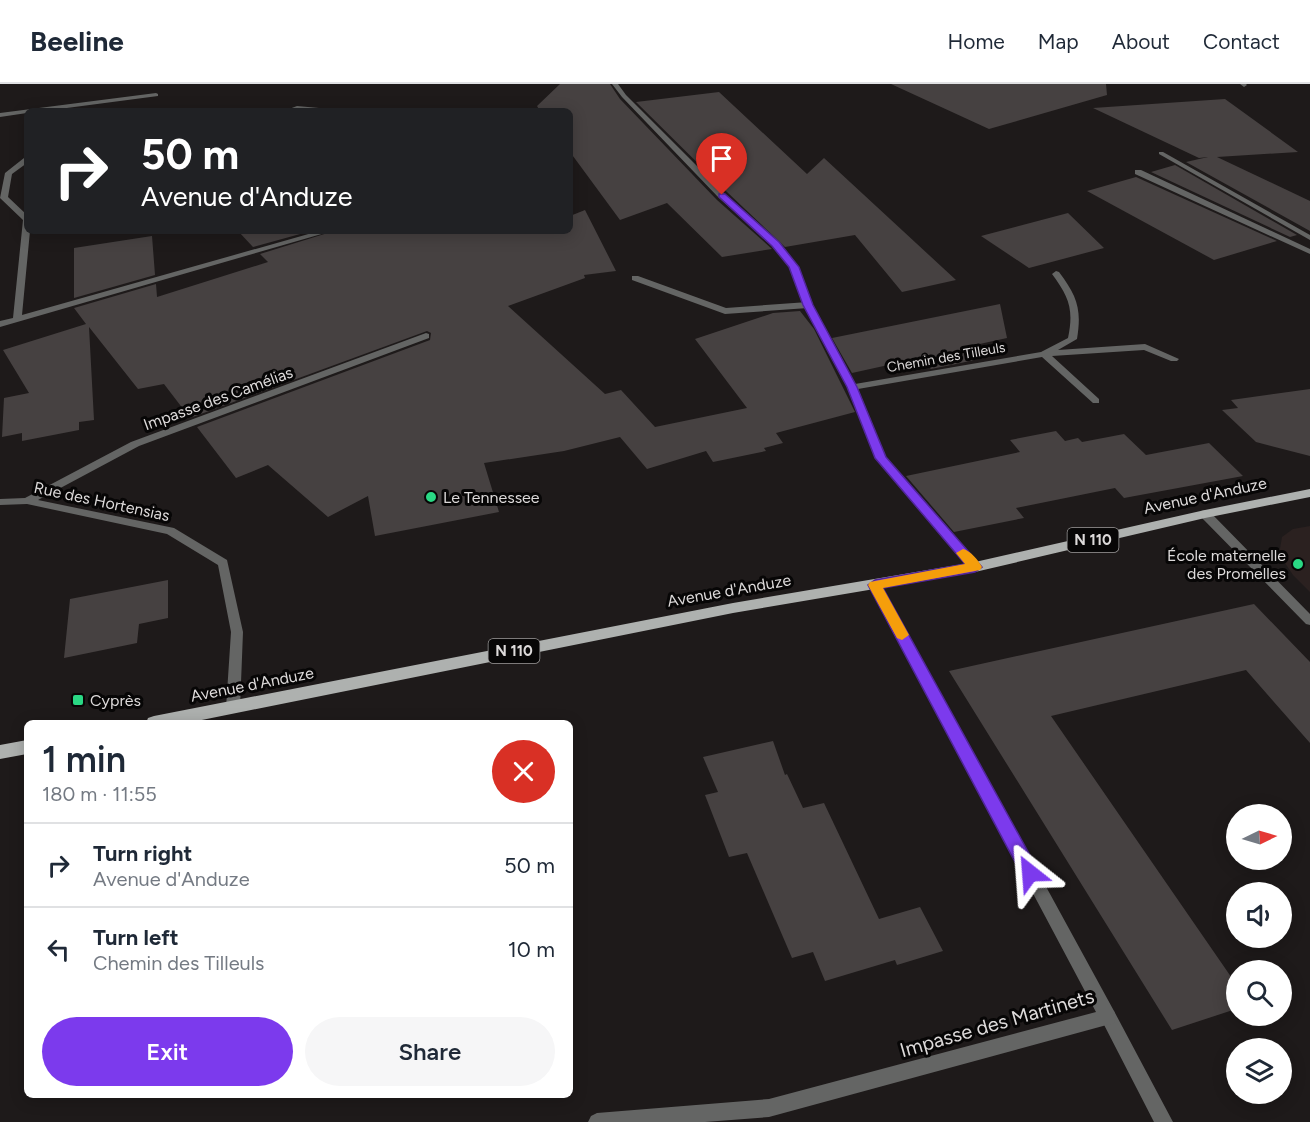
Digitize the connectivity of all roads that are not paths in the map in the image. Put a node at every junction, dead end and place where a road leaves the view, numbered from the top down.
1 (615, 84) edge
2 (156, 95) dead end
3 (52, 108) edge
4 (24, 112) edge
5 (0, 115) edge
6 (1161, 153) dead end
7 (24, 161) edge
8 (1137, 172) dead end
9 (24, 216) edge
10 (26, 234) edge
11 (317, 234) edge
12 (1310, 238) edge
13 (1310, 252) edge
14 (1056, 274) dead end
15 (635, 278) dead end
16 (808, 305) junction
17 (17, 319) junction
18 (0, 324) edge
19 (426, 336) dead end
20 (1044, 354) junction
21 (1174, 359) dead end
22 (852, 387) junction
23 (1096, 401) dead end
24 (1310, 493) edge
25 (27, 501) junction
26 (0, 502) edge
27 (1205, 514) junction
28 (975, 567) junction
29 (875, 585) junction
30 (1310, 621) edge
31 (233, 708) junction
32 (170, 720) edge
33 (24, 748) edge
34 (0, 752) edge
35 (1108, 1017) junction
36 (597, 1122) edge
37 (1164, 1122) edge

1 - 16 street
2 - 3 street
4 - 5 street
6 - 12 street
7 - 9 street
8 - 13 street
10 - 17 street
11 - 17 street
14 - 20 street, Chemin des Tilleuls
15 - 16 street
16 - 22 street
17 - 18 street
19 - 25 street, Impasse des Camélias
20 - 21 street, Chemin des Tilleuls
20 - 22 street, Chemin des Tilleuls
20 - 23 street
22 - 28 street
24 - 27 main road, Avenue d'Anduze / N 110
25 - 26 street, Rue des Hortensias
25 - 31 street, Rue des Hortensias
27 - 28 main road, Avenue d'Anduze / N 110
27 - 30 street
28 - 29 main road, Avenue d'Anduze / N 110
29 - 31 main road, Avenue d'Anduze / N 110
29 - 35 street, Impasse des Martinets
31 - 32 main road, Avenue d'Anduze / N 110
33 - 34 main road
35 - 36 street, Impasse des Martinets
35 - 37 street

